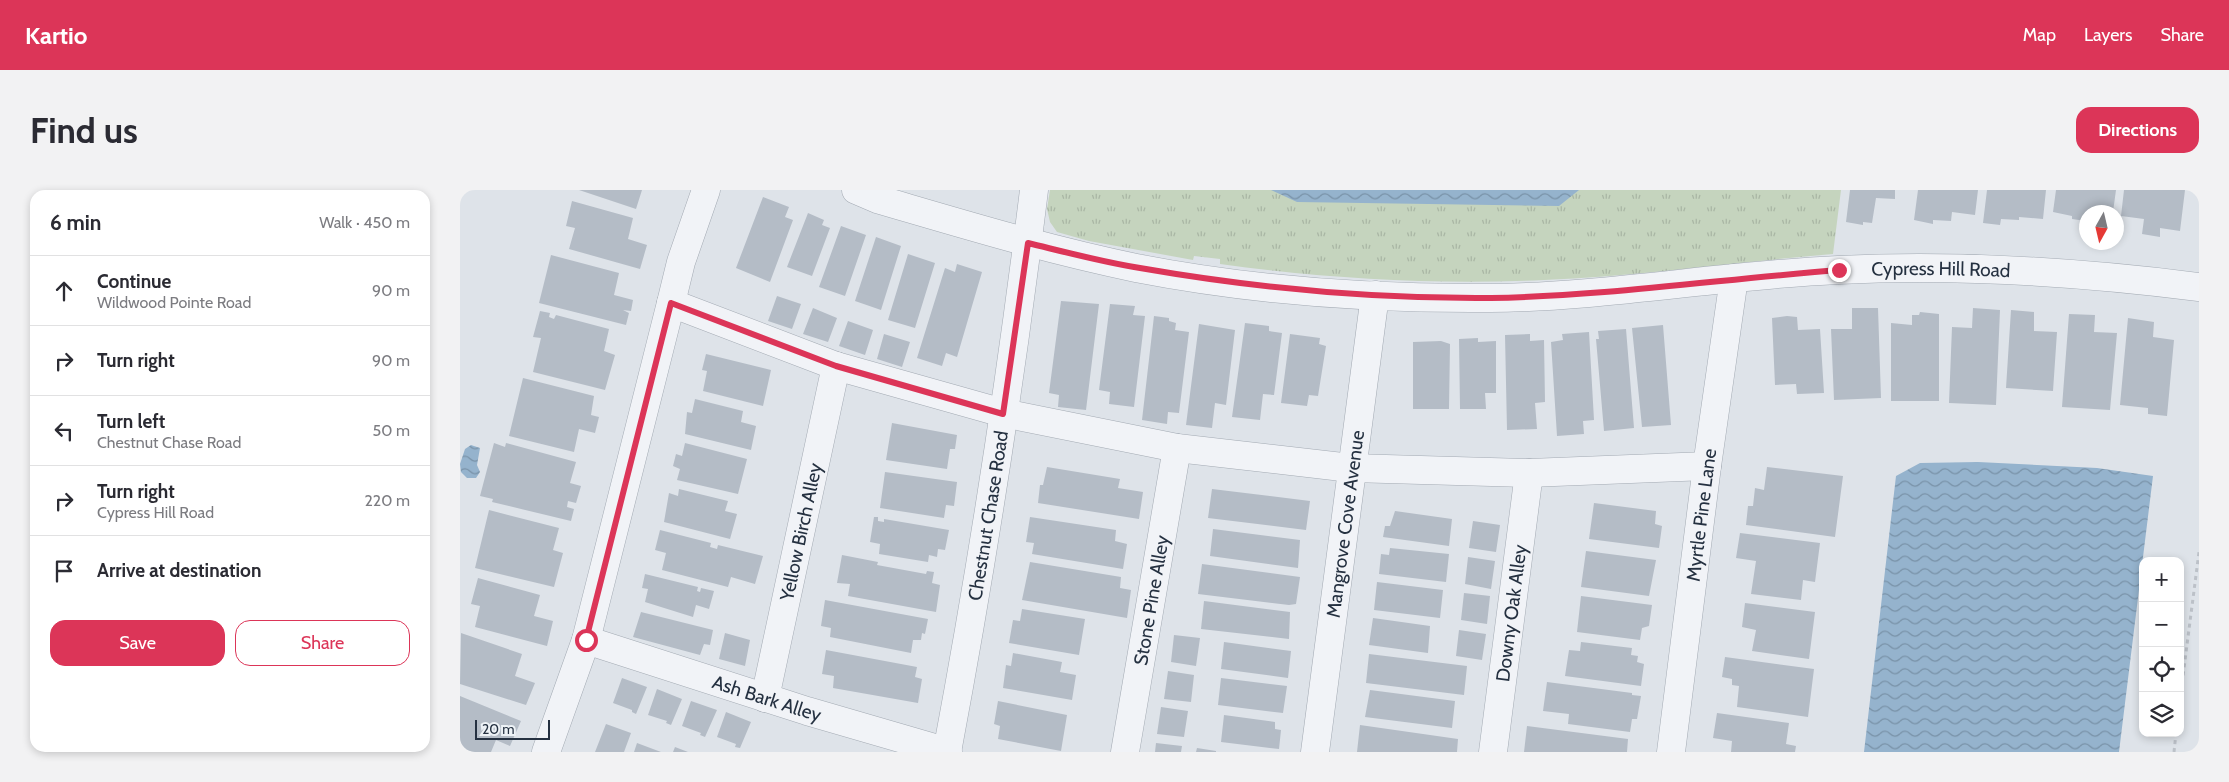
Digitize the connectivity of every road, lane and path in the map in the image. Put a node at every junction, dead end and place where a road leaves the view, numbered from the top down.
1 (706, 190) edge
2 (856, 190) edge
3 (1034, 190) edge
4 (1028, 243) junction
5 (1734, 278) junction
6 (2199, 287) edge
7 (1375, 295) junction
8 (671, 303) junction
9 (836, 366) junction
10 (1003, 414) junction
11 (1177, 448) junction
12 (1707, 466) junction
13 (1351, 468) junction
14 (1529, 473) junction
15 (2199, 552) edge
16 (586, 640) junction
17 (2181, 692) edge
18 (765, 698) junction
19 (2176, 737) edge
20 (546, 752) edge
21 (948, 752) edge
22 (1125, 752) edge
23 (1315, 752) edge
24 (1493, 752) edge
25 (1671, 752) edge
26 (2174, 752) edge

1 - 8 street
2 - 4 street, Cypress Hill Road
3 - 4 street, Chestnut Chase Road
4 - 7 street, Cypress Hill Road
4 - 10 street, Chestnut Chase Road
5 - 6 street, Cypress Hill Road
5 - 7 street, Cypress Hill Road
5 - 12 street, Myrtle Pine Lane
7 - 13 street, Mangrove Cove Avenue
8 - 9 street
8 - 16 street
9 - 10 street
9 - 18 street, Yellow Birch Alley
10 - 11 street
10 - 21 street, Chestnut Chase Road
11 - 13 street
11 - 22 street, Stone Pine Alley
12 - 14 street
12 - 25 street, Myrtle Pine Lane
13 - 14 street
13 - 23 street, Mangrove Cove Avenue
14 - 24 street, Downy Oak Alley
15 - 17 path
16 - 18 street, Ash Bark Alley
16 - 20 street
18 - 21 street, Ash Bark Alley
19 - 26 path

